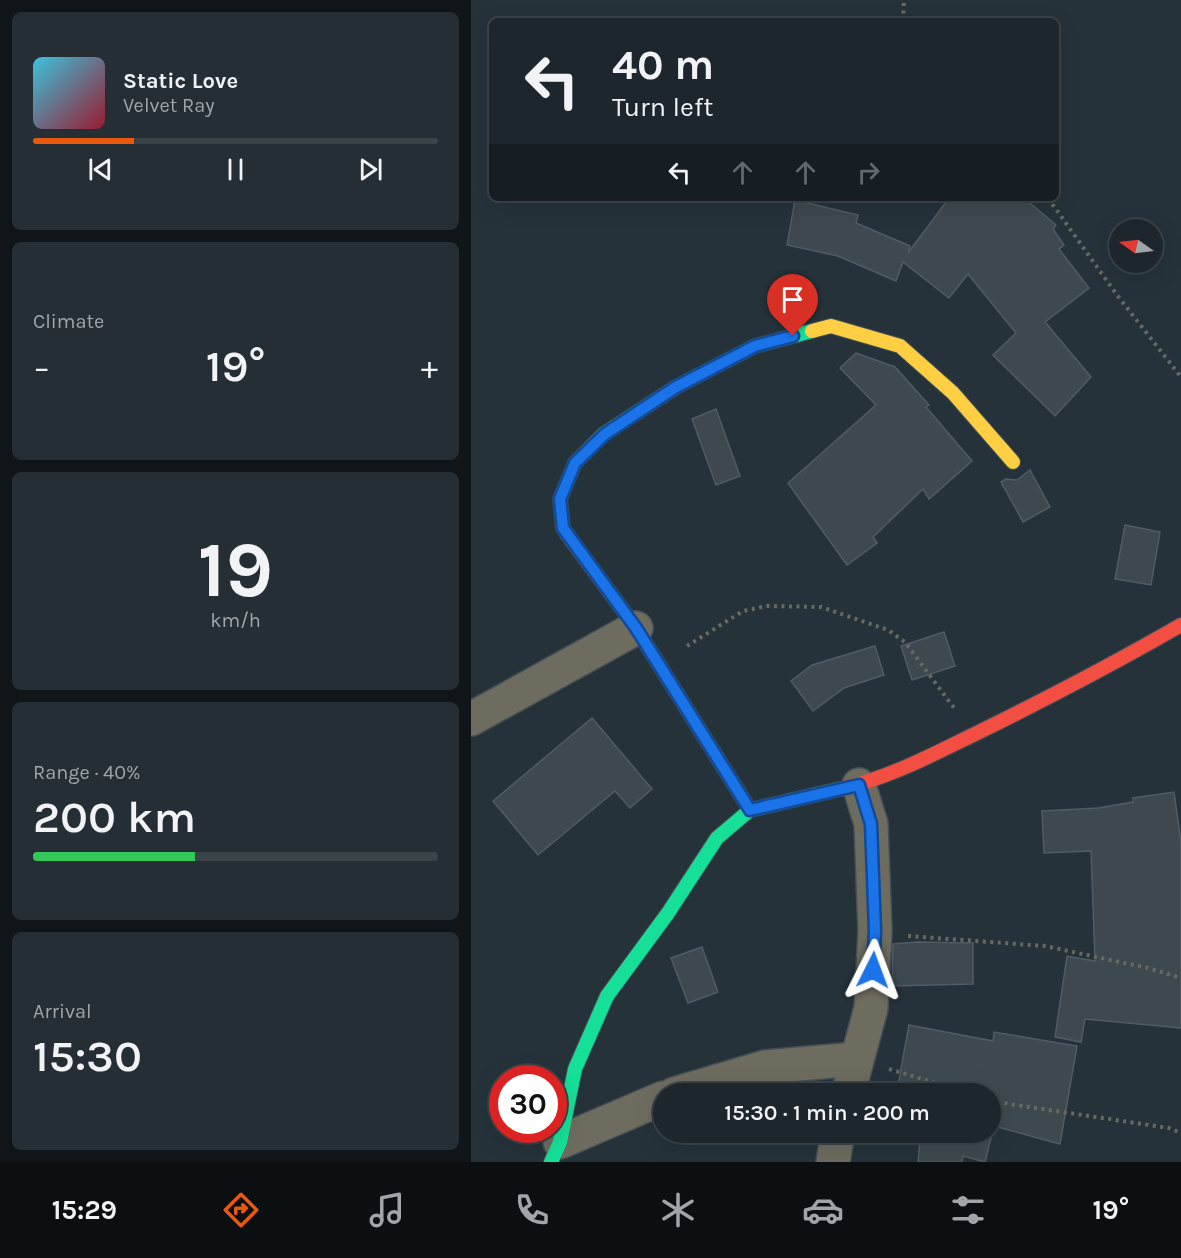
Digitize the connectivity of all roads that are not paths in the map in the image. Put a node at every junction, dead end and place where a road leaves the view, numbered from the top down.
1 (1013, 462) dead end
2 (1181, 625) edge
3 (636, 628) junction
4 (471, 719) edge
5 (859, 785) junction
6 (750, 810) junction
7 (856, 1059) junction
8 (711, 1083) edge
9 (851, 1083) edge
10 (653, 1103) edge
11 (836, 1143) edge
12 (555, 1152) edge
13 (833, 1162) edge

1 - 3 street
2 - 5 street
3 - 4 street
3 - 6 street
5 - 6 street
5 - 7 street
6 - 12 street
7 - 8 street
7 - 9 street
10 - 12 street
11 - 13 street

